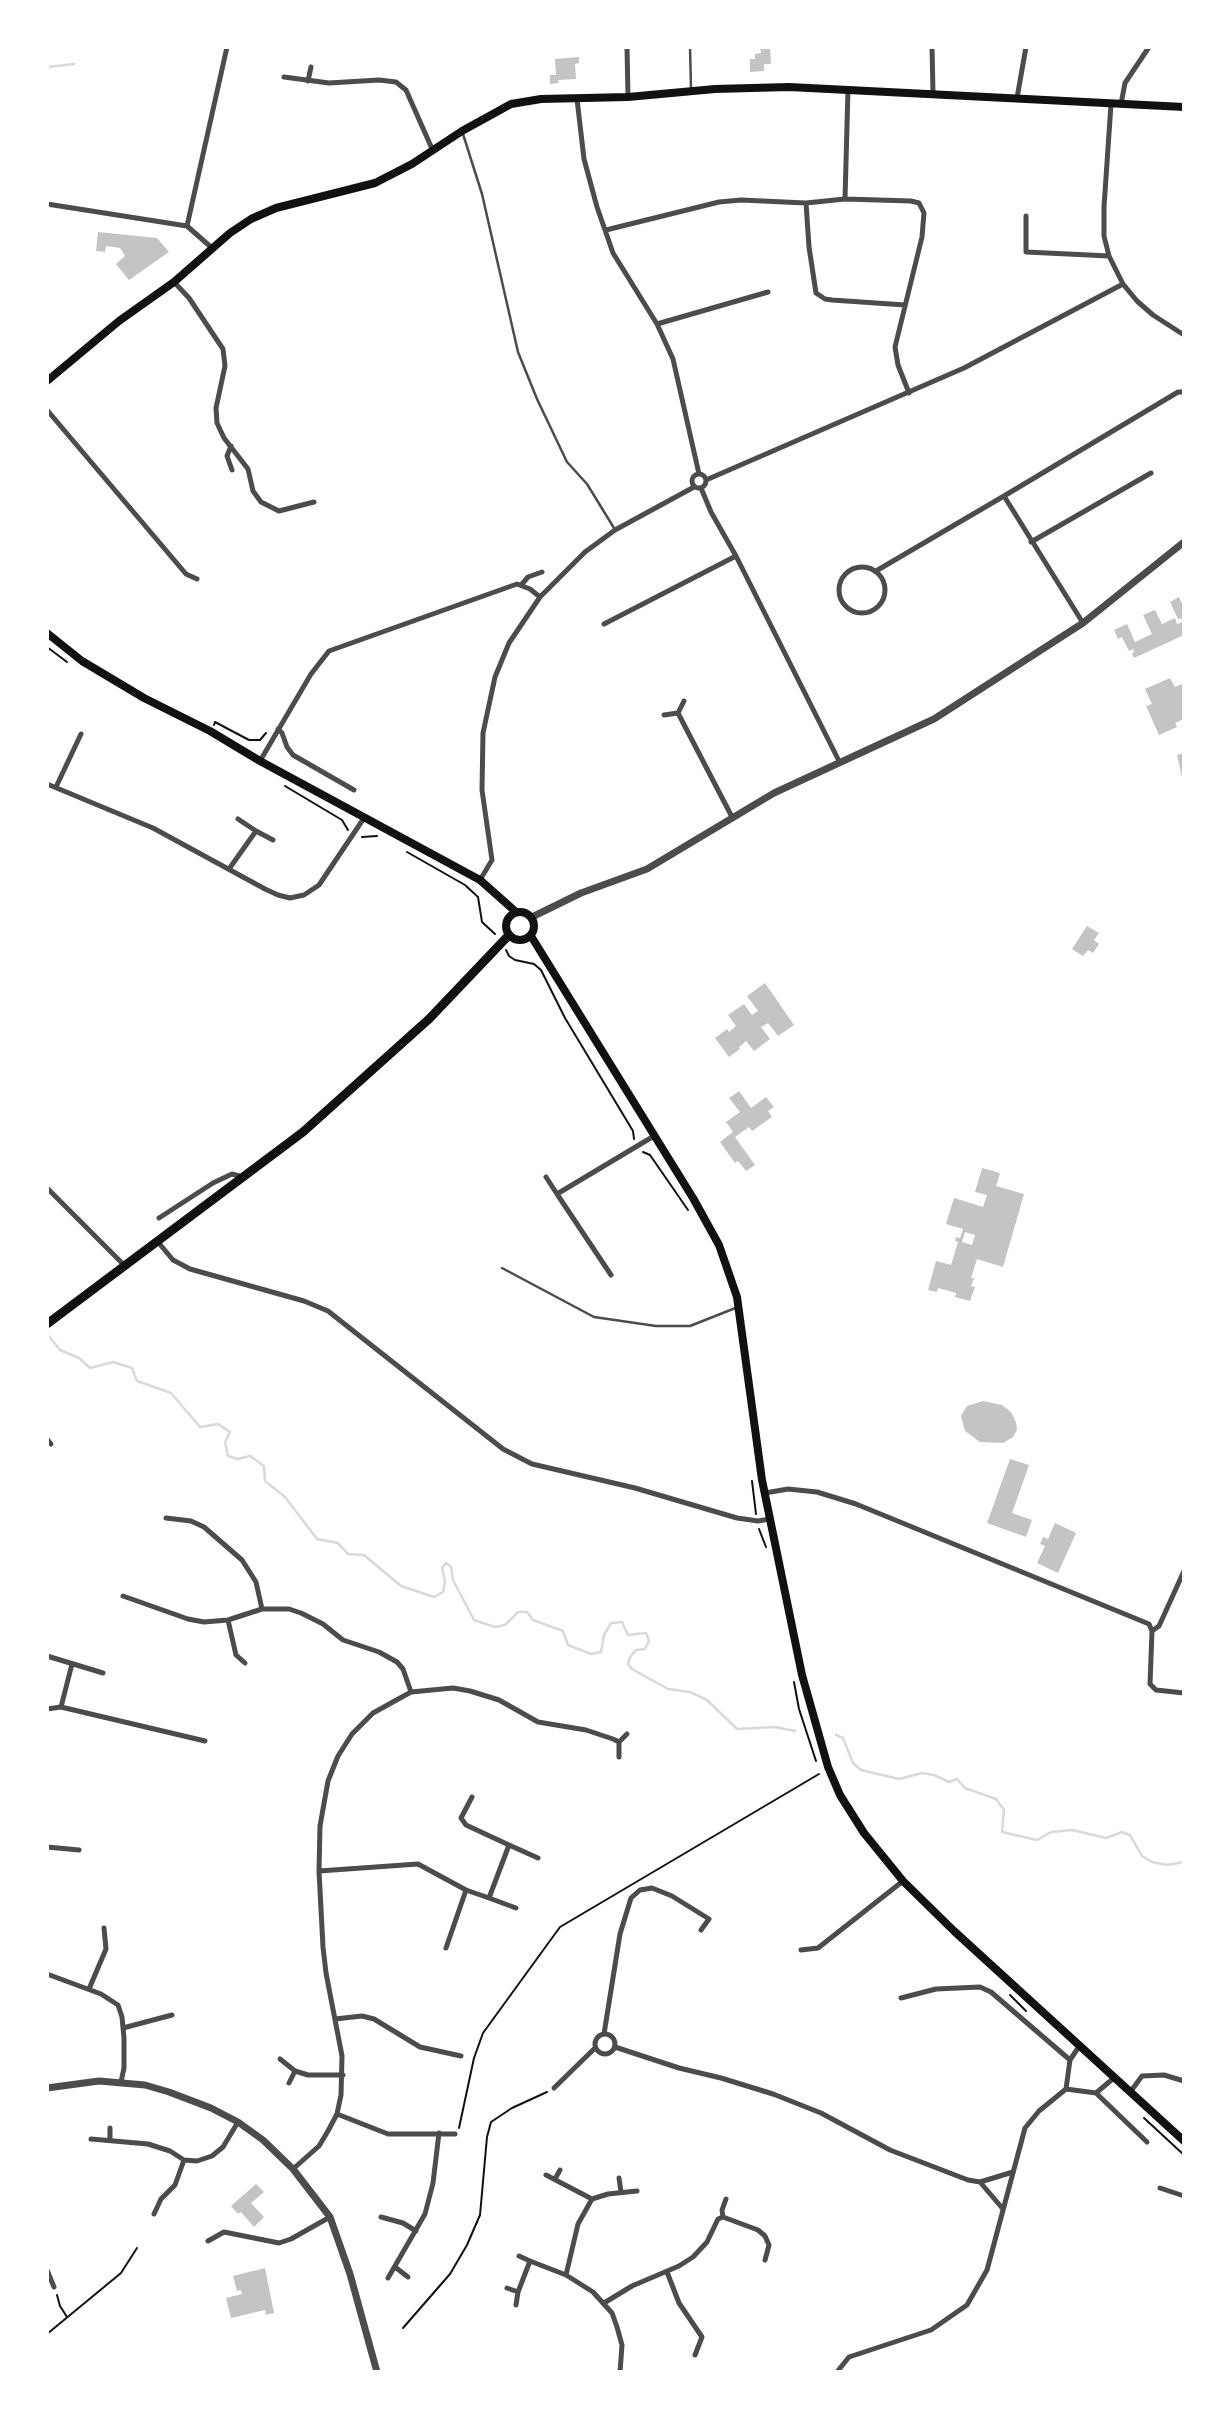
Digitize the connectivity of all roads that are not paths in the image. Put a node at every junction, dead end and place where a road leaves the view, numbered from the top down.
1 (226, 47) edge
2 (627, 47) edge
3 (690, 47) edge
4 (932, 47) edge
5 (1026, 47) edge
6 (1149, 47) edge
7 (311, 67) dead end
8 (284, 77) dead end
9 (308, 82) junction
10 (848, 89) junction
11 (691, 91) junction
12 (933, 93) junction
13 (628, 97) junction
14 (1017, 98) junction
15 (577, 99) junction
16 (1111, 104) junction
17 (1121, 104) junction
18 (1184, 107) edge
19 (462, 131) junction
20 (433, 151) junction
21 (845, 199) junction
22 (806, 203) junction
23 (47, 204) edge
24 (1026, 216) dead end
25 (187, 226) junction
26 (606, 230) junction
27 (212, 248) junction
28 (1109, 256) junction
29 (174, 282) junction
30 (1123, 284) junction
31 (768, 292) dead end
32 (905, 305) junction
33 (657, 324) junction
34 (1184, 335) edge
35 (47, 381) edge
36 (1184, 392) edge
37 (909, 393) junction
38 (47, 410) edge
39 (231, 446) junction
40 (232, 470) dead end
41 (1151, 472) dead end
42 (699, 474) junction
43 (706, 480) junction
44 (694, 487) junction
45 (701, 488) junction
46 (1004, 496) junction
47 (314, 502) dead end
48 (270, 508) junction
49 (266, 518) dead end
50 (615, 530) junction
51 (1031, 542) junction
52 (1184, 542) edge
53 (736, 556) junction
54 (876, 571) junction
55 (542, 572) dead end
56 (197, 579) dead end
57 (522, 584) junction
58 (540, 597) junction
59 (1083, 623) junction
60 (604, 624) dead end
61 (47, 633) edge
62 (684, 701) dead end
63 (678, 713) junction
64 (664, 715) dead end
65 (278, 729) junction
66 (81, 734) dead end
67 (260, 761) junction
68 (839, 761) junction
69 (47, 784) edge
70 (56, 787) junction
71 (354, 790) dead end
72 (732, 817) junction
73 (364, 818) junction
74 (238, 819) dead end
75 (256, 831) junction
76 (273, 841) dead end
77 (229, 869) junction
78 (480, 880) junction
79 (516, 912) junction
80 (532, 917) junction
81 (509, 935) junction
82 (531, 936) junction
83 (654, 1136) junction
84 (243, 1177) junction
85 (546, 1177) dead end
86 (47, 1188) edge
87 (557, 1194) junction
88 (159, 1218) dead end
89 (158, 1242) junction
90 (125, 1266) junction
91 (502, 1268) dead end
92 (611, 1275) dead end
93 (739, 1307) junction
94 (47, 1324) edge
95 (764, 1493) junction
96 (166, 1518) dead end
97 (770, 1519) junction
98 (1184, 1571) edge
99 (123, 1596) dead end
100 (143, 1603) junction
101 (262, 1609) junction
102 (140, 1613) dead end
103 (228, 1620) junction
104 (1152, 1631) junction
105 (236, 1655) junction
106 (47, 1657) edge
107 (229, 1659) dead end
108 (245, 1663) dead end
109 (72, 1664) junction
110 (103, 1673) dead end
111 (411, 1692) junction
112 (1184, 1693) edge
113 (61, 1707) junction
114 (47, 1709) edge
115 (626, 1734) dead end
116 (205, 1741) dead end
117 (619, 1742) junction
118 (619, 1757) dead end
119 (472, 1797) dead end
120 (509, 1845) junction
121 (47, 1847) edge
122 (79, 1850) dead end
123 (538, 1858) dead end
124 (319, 1871) junction
125 (903, 1881) junction
126 (466, 1890) junction
127 (489, 1898) junction
128 (516, 1908) dead end
129 (715, 1912) dead end
130 (709, 1919) junction
131 (104, 1928) dead end
132 (701, 1930) dead end
133 (446, 1948) dead end
134 (801, 1950) dead end
135 (48, 1975) edge
136 (89, 1989) junction
137 (901, 1997) dead end
138 (172, 2015) dead end
139 (335, 2020) junction
140 (123, 2028) junction
141 (604, 2034) junction
142 (1080, 2045) junction
143 (615, 2047) junction
144 (595, 2048) junction
145 (461, 2056) dead end
146 (280, 2059) dead end
147 (1070, 2060) junction
148 (295, 2071) junction
149 (343, 2075) junction
150 (1115, 2077) junction
151 (1184, 2081) edge
152 (121, 2082) junction
153 (289, 2083) dead end
154 (47, 2088) edge
155 (554, 2088) road end
156 (1066, 2089) junction
157 (1131, 2091) junction
158 (1096, 2093) junction
159 (337, 2114) junction
160 (238, 2122) junction
161 (110, 2128) dead end
162 (439, 2133) junction
163 (455, 2134) road end
164 (91, 2139) dead end
165 (110, 2140) junction
166 (1184, 2141) edge
167 (1147, 2142) dead end
168 (184, 2161) junction
169 (293, 2169) junction
170 (560, 2170) dead end
171 (1013, 2172) junction
172 (546, 2175) dead end
173 (555, 2179) junction
174 (619, 2179) dead end
175 (980, 2182) junction
176 (1160, 2188) dead end
177 (637, 2191) dead end
178 (621, 2192) junction
179 (153, 2193) dead end
180 (1184, 2196) edge
181 (161, 2199) junction
182 (592, 2199) junction
183 (726, 2199) dead end
184 (1003, 2209) junction
185 (154, 2214) dead end
186 (330, 2217) junction
187 (381, 2217) dead end
188 (723, 2217) junction
189 (416, 2231) junction
190 (208, 2241) dead end
191 (778, 2244) dead end
192 (769, 2245) junction
193 (519, 2256) dead end
194 (765, 2260) dead end
195 (530, 2261) junction
196 (395, 2267) junction
197 (47, 2270) edge
198 (667, 2272) junction
199 (566, 2275) junction
200 (408, 2277) dead end
201 (388, 2278) dead end
202 (54, 2287) road end
203 (507, 2288) dead end
204 (518, 2292) junction
205 (604, 2303) junction
206 (516, 2305) dead end
207 (702, 2337) junction
208 (710, 2337) dead end
209 (695, 2355) dead end
210 (377, 2372) edge
211 (621, 2372) edge
212 (836, 2372) edge

1 - 25 street
2 - 13 street
3 - 11 lane
4 - 12 street
5 - 14 street
6 - 17 street
7 - 9 street
8 - 9 street
9 - 20 street
10 - 11 main road
10 - 12 main road
10 - 21 street
11 - 13 main road
12 - 14 main road
13 - 15 main road
14 - 16 main road
15 - 19 main road
15 - 26 street
16 - 17 main road
16 - 28 street
17 - 18 main road
19 - 20 main road
19 - 50 lane
20 - 27 main road
21 - 22 street
21 - 32 street
22 - 26 street
22 - 32 street
23 - 25 street
24 - 28 street
25 - 27 street
26 - 33 street
27 - 29 main road
28 - 30 street
29 - 35 main road
29 - 39 street
30 - 34 street
30 - 37 street
31 - 33 street
32 - 37 street
33 - 42 street
36 - 46 street
37 - 43 street
38 - 56 street
39 - 40 street
39 - 48 street
41 - 51 street
42 - 43 street
42 - 44 street
43 - 45 street
44 - 45 street
44 - 50 street
45 - 53 street
46 - 51 street
46 - 54 street
47 - 48 street
48 - 49 street
50 - 58 street
51 - 59 street
52 - 59 street
53 - 60 street
53 - 68 street
54 - 54 street
55 - 57 street
57 - 58 street
57 - 65 street
58 - 78 street
59 - 68 street
61 - 67 main road
62 - 63 street
63 - 64 street
63 - 72 street
65 - 67 street
65 - 71 street
66 - 70 street
67 - 73 main road
68 - 72 street
69 - 70 street
70 - 77 street
72 - 80 street
73 - 77 street
73 - 78 main road
74 - 75 street
75 - 76 street
75 - 77 street
78 - 79 main road
79 - 80 main road
79 - 81 main road
80 - 82 main road
81 - 82 main road
81 - 84 main road
82 - 83 main road
83 - 87 street
83 - 93 main road
84 - 88 street
84 - 89 main road
85 - 87 street
86 - 90 street
87 - 92 street
89 - 90 main road
89 - 97 street
90 - 94 main road
91 - 93 lane
93 - 95 main road
95 - 97 main road
95 - 104 street
96 - 101 street
97 - 125 main road
98 - 104 street
99 - 100 street
100 - 102 street
100 - 103 street
101 - 103 street
101 - 111 street
103 - 105 street
104 - 112 street
105 - 107 street
105 - 108 street
106 - 109 street
109 - 110 street
109 - 113 street
111 - 117 street
111 - 124 street
113 - 114 street
113 - 116 street
115 - 117 street
117 - 118 street
119 - 120 street
120 - 123 street
120 - 127 street
121 - 122 street
124 - 126 street
124 - 139 street
125 - 134 street
125 - 142 main road
126 - 127 street
126 - 133 street
127 - 128 street
129 - 130 street
130 - 132 street
130 - 141 street
131 - 136 street
135 - 136 street
136 - 140 street
137 - 147 street
138 - 140 street
139 - 145 street
139 - 149 street
140 - 152 street
141 - 143 street
141 - 144 street
142 - 147 street
142 - 150 main road
143 - 144 street
143 - 175 street
144 - 155 street
146 - 148 street
147 - 156 street
148 - 149 street
148 - 153 street
149 - 159 street
150 - 157 main road
150 - 158 street
151 - 157 street
152 - 154 street
152 - 160 street
156 - 158 street
156 - 171 street
157 - 166 main road
158 - 167 street
159 - 162 street
159 - 169 street
160 - 168 street
160 - 169 street
161 - 165 street
162 - 163 street
162 - 189 street
164 - 165 street
165 - 168 street
168 - 181 street
169 - 186 street
170 - 173 street
171 - 175 street
171 - 184 street
172 - 173 street
173 - 182 street
174 - 178 street
175 - 184 street
176 - 180 street
177 - 178 street
178 - 182 street
179 - 181 street
181 - 185 street
182 - 199 street
183 - 188 street
184 - 212 street
186 - 190 street
186 - 210 street
187 - 189 street
188 - 192 street
188 - 198 street
189 - 196 street
191 - 192 street
192 - 194 street
193 - 195 street
195 - 199 street
195 - 204 street
196 - 200 street
196 - 201 street
197 - 202 street
198 - 205 street
198 - 207 street
199 - 205 street
203 - 204 street
204 - 206 street
205 - 211 street
207 - 208 street
207 - 209 street

